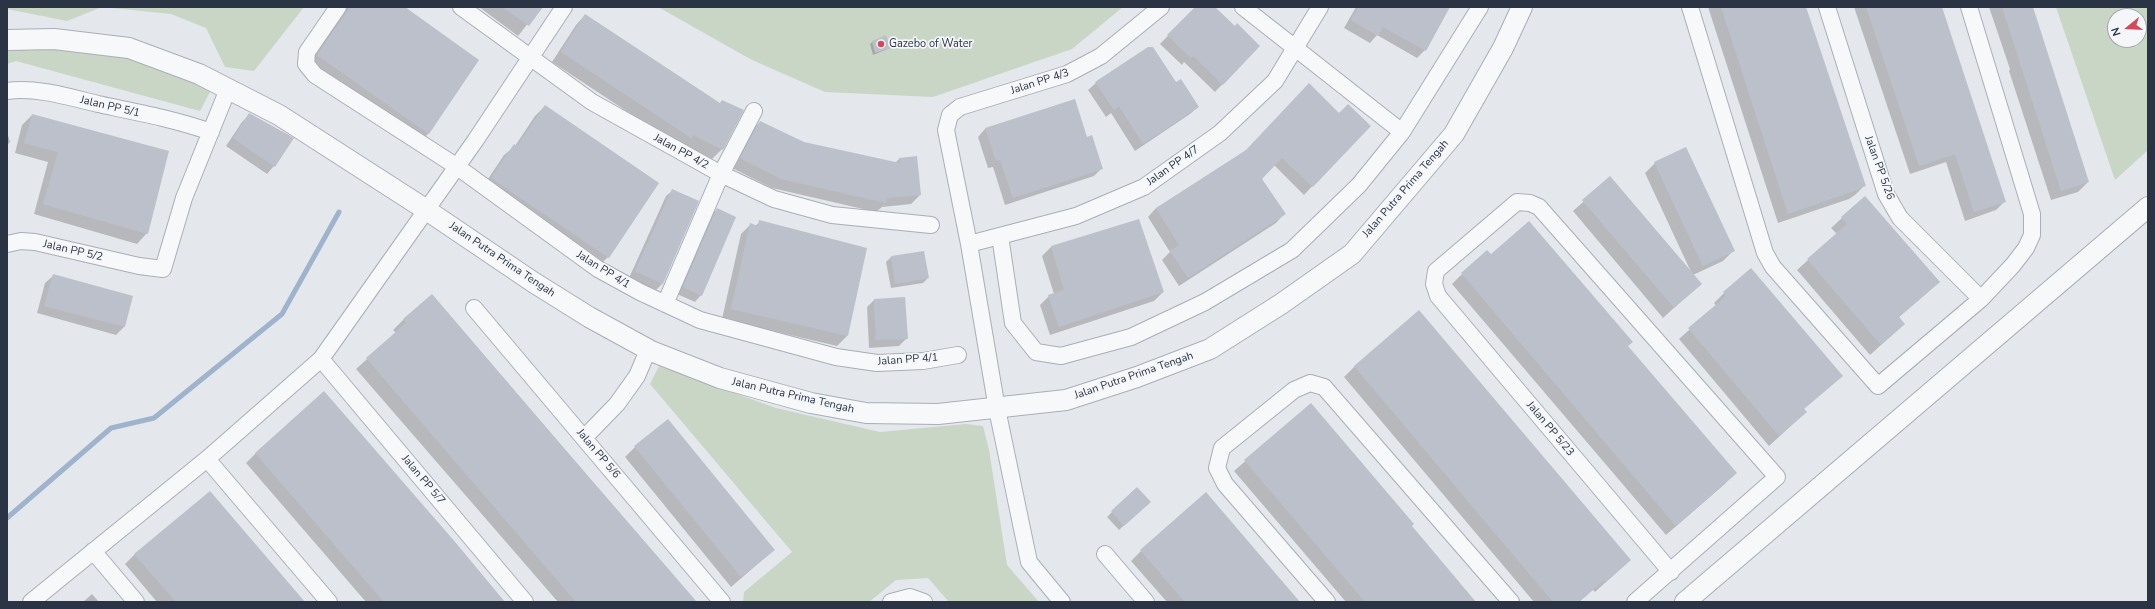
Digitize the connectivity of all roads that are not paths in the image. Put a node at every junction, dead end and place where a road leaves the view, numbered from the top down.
1 (338, 7) edge
2 (460, 7) edge
3 (564, 7) edge
4 (1161, 7) edge
5 (1243, 7) edge
6 (1320, 7) edge
7 (1480, 7) edge
8 (1522, 7) edge
9 (1690, 7) edge
10 (1827, 7) edge
11 (1969, 7) edge
12 (7, 40) edge
13 (1295, 48) junction
14 (530, 59) junction
15 (228, 89) junction
16 (7, 91) edge
17 (754, 111) dead end
18 (211, 132) junction
19 (1402, 132) junction
20 (456, 166) junction
21 (721, 174) junction
22 (2148, 207) edge
23 (425, 209) junction
24 (931, 225) dead end
25 (1000, 236) junction
26 (7, 244) edge
27 (969, 244) junction
28 (1981, 299) junction
29 (665, 304) junction
30 (474, 308) dead end
31 (648, 350) junction
32 (958, 355) dead end
33 (321, 359) junction
34 (997, 409) junction
35 (584, 438) junction
36 (207, 459) junction
37 (93, 551) junction
38 (1105, 554) dead end
39 (1671, 572) junction
40 (917, 600) edge
41 (722, 601) edge
42 (32, 602) edge
43 (136, 602) edge
44 (329, 602) edge
45 (526, 602) edge
46 (891, 602) edge
47 (1062, 602) edge
48 (1146, 602) edge
49 (1327, 602) edge
50 (1511, 602) edge
51 (1635, 602) edge
52 (1685, 602) edge

1 - 20 street, Jalan PP 4/1
2 - 14 street, Jalan PP 4/2
3 - 14 street
4 - 27 street, Jalan PP 4/3
5 - 13 street
6 - 13 street, Jalan PP 4/7
7 - 19 street
8 - 34 street, Jalan Putra Prima Tengah
9 - 28 street
10 - 28 street, Jalan PP 5/26
11 - 28 street
12 - 15 street, Jalan Putra Prima Tengah
13 - 19 street
13 - 25 street, Jalan PP 4/7
14 - 20 street
14 - 21 street, Jalan PP 4/2
15 - 18 street
15 - 23 street, Jalan Putra Prima Tengah
16 - 18 street, Jalan PP 5/1
17 - 21 street
18 - 26 street, Jalan PP 5/2
19 - 25 street
20 - 23 street
20 - 29 street, Jalan PP 4/1
21 - 24 street, Jalan PP 4/2
21 - 29 street
22 - 52 street
23 - 31 street, Jalan Putra Prima Tengah
23 - 33 street
25 - 27 street, Jalan PP 4/7
27 - 34 street
29 - 32 street, Jalan PP 4/1
30 - 35 street, Jalan PP 5/6
31 - 34 street, Jalan Putra Prima Tengah
31 - 35 street
33 - 36 street
33 - 45 street, Jalan PP 5/7
34 - 47 street
35 - 41 street, Jalan PP 5/6
36 - 37 street
36 - 44 street
37 - 42 street
37 - 43 street
38 - 48 street
39 - 39 street, Jalan PP 5/23
39 - 51 street
40 - 46 street
49 - 50 street

